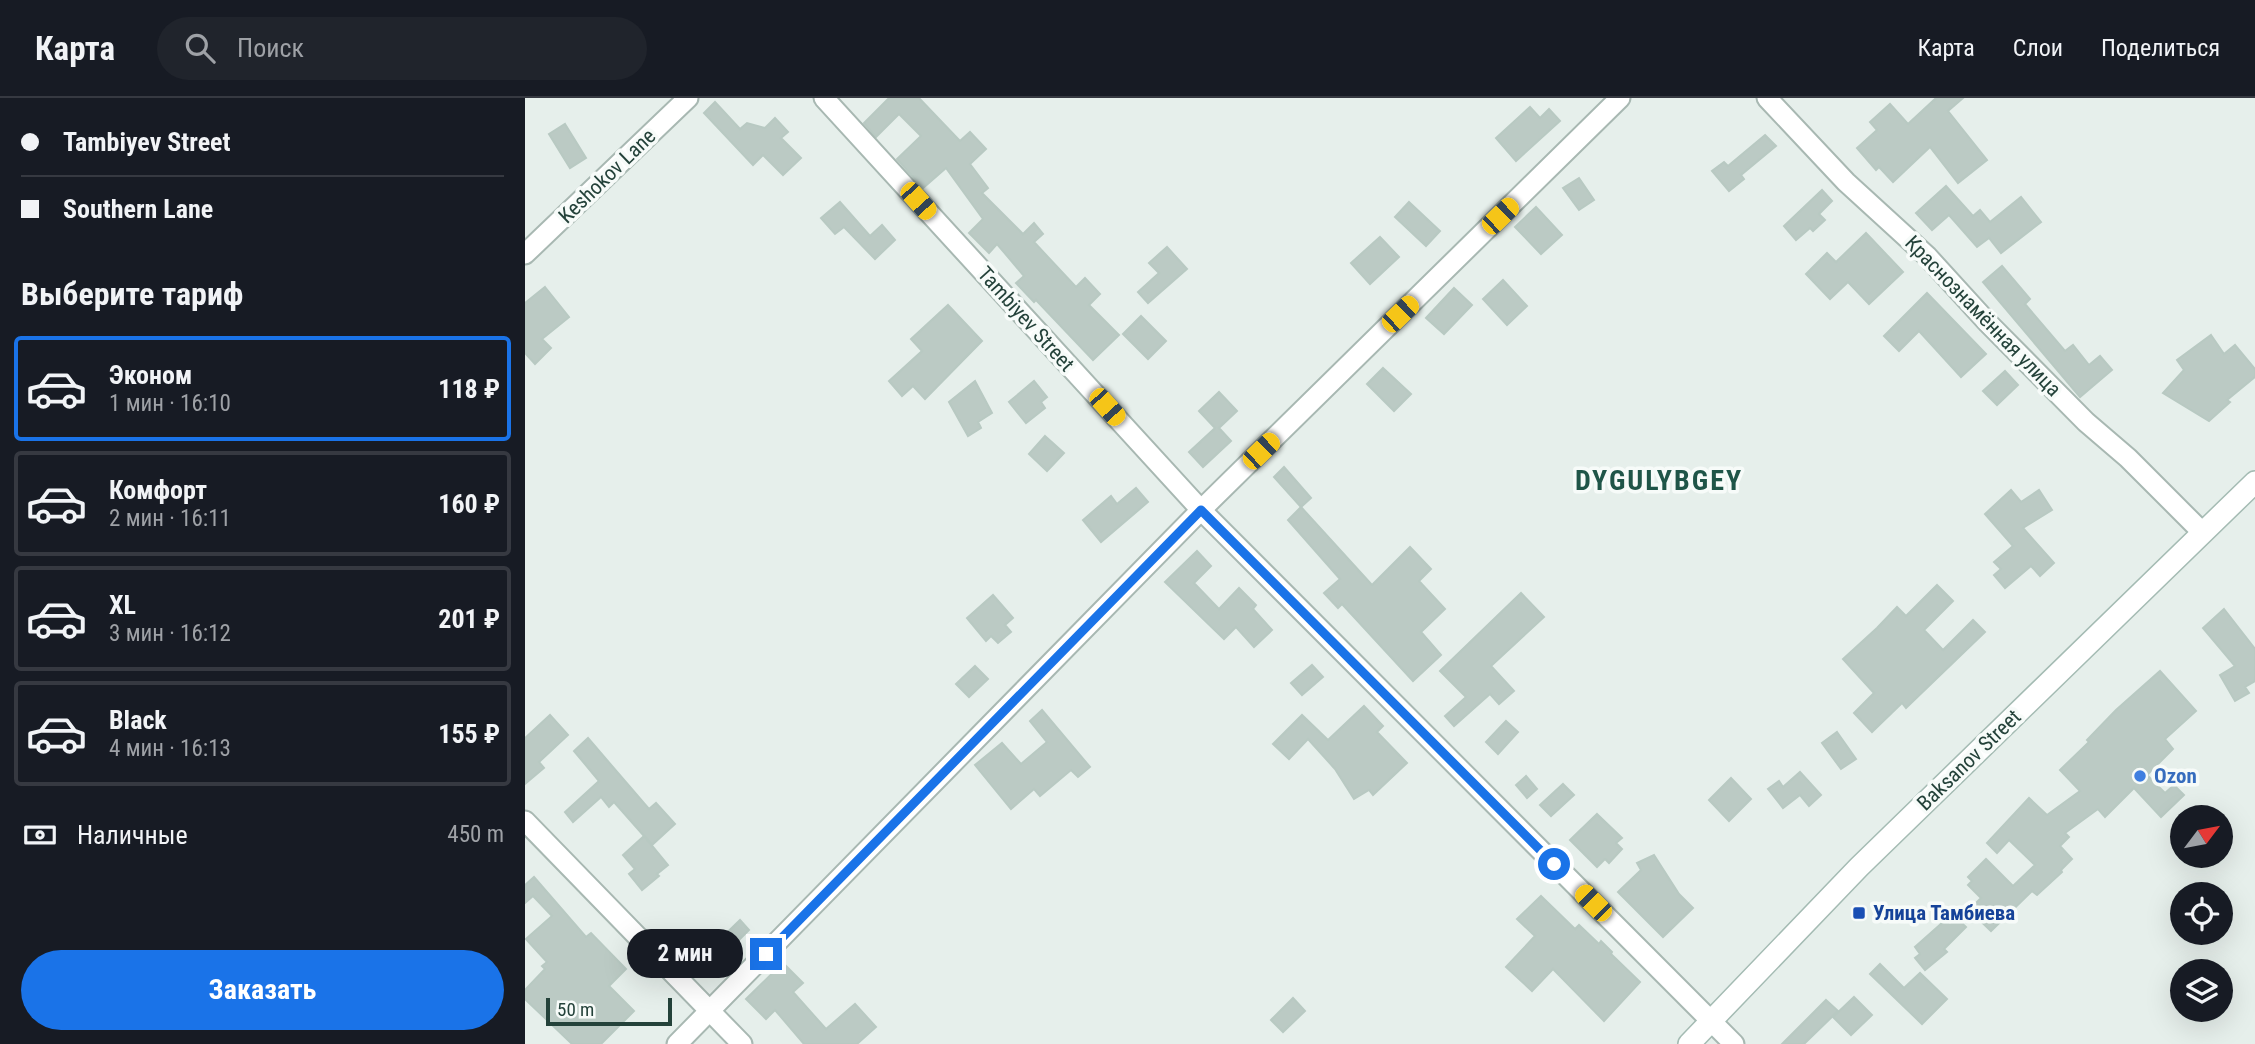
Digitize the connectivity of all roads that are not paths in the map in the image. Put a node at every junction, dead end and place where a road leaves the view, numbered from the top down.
1 (688, 98) edge
2 (824, 98) edge
3 (1619, 98) edge
4 (1766, 98) edge
5 (525, 254) edge
6 (2255, 482) edge
7 (1201, 510) junction
8 (2202, 532) junction
9 (525, 821) edge
10 (709, 1012) junction
11 (1710, 1021) junction
12 (677, 1044) edge
13 (742, 1044) edge
14 (1689, 1044) edge
15 (1734, 1044) edge

1 - 5 street, Keshokov Lane
2 - 7 street, Tambiyev Street
3 - 7 street
4 - 8 street, Краснознамённая улица
6 - 8 main road, Baksanov Street
7 - 10 street
7 - 11 street, Tambiyev Street
8 - 11 main road, Baksanov Street
9 - 10 street
10 - 12 street
10 - 13 street
11 - 14 main road, Baksanov Street
11 - 15 street, Tambiyev Street

